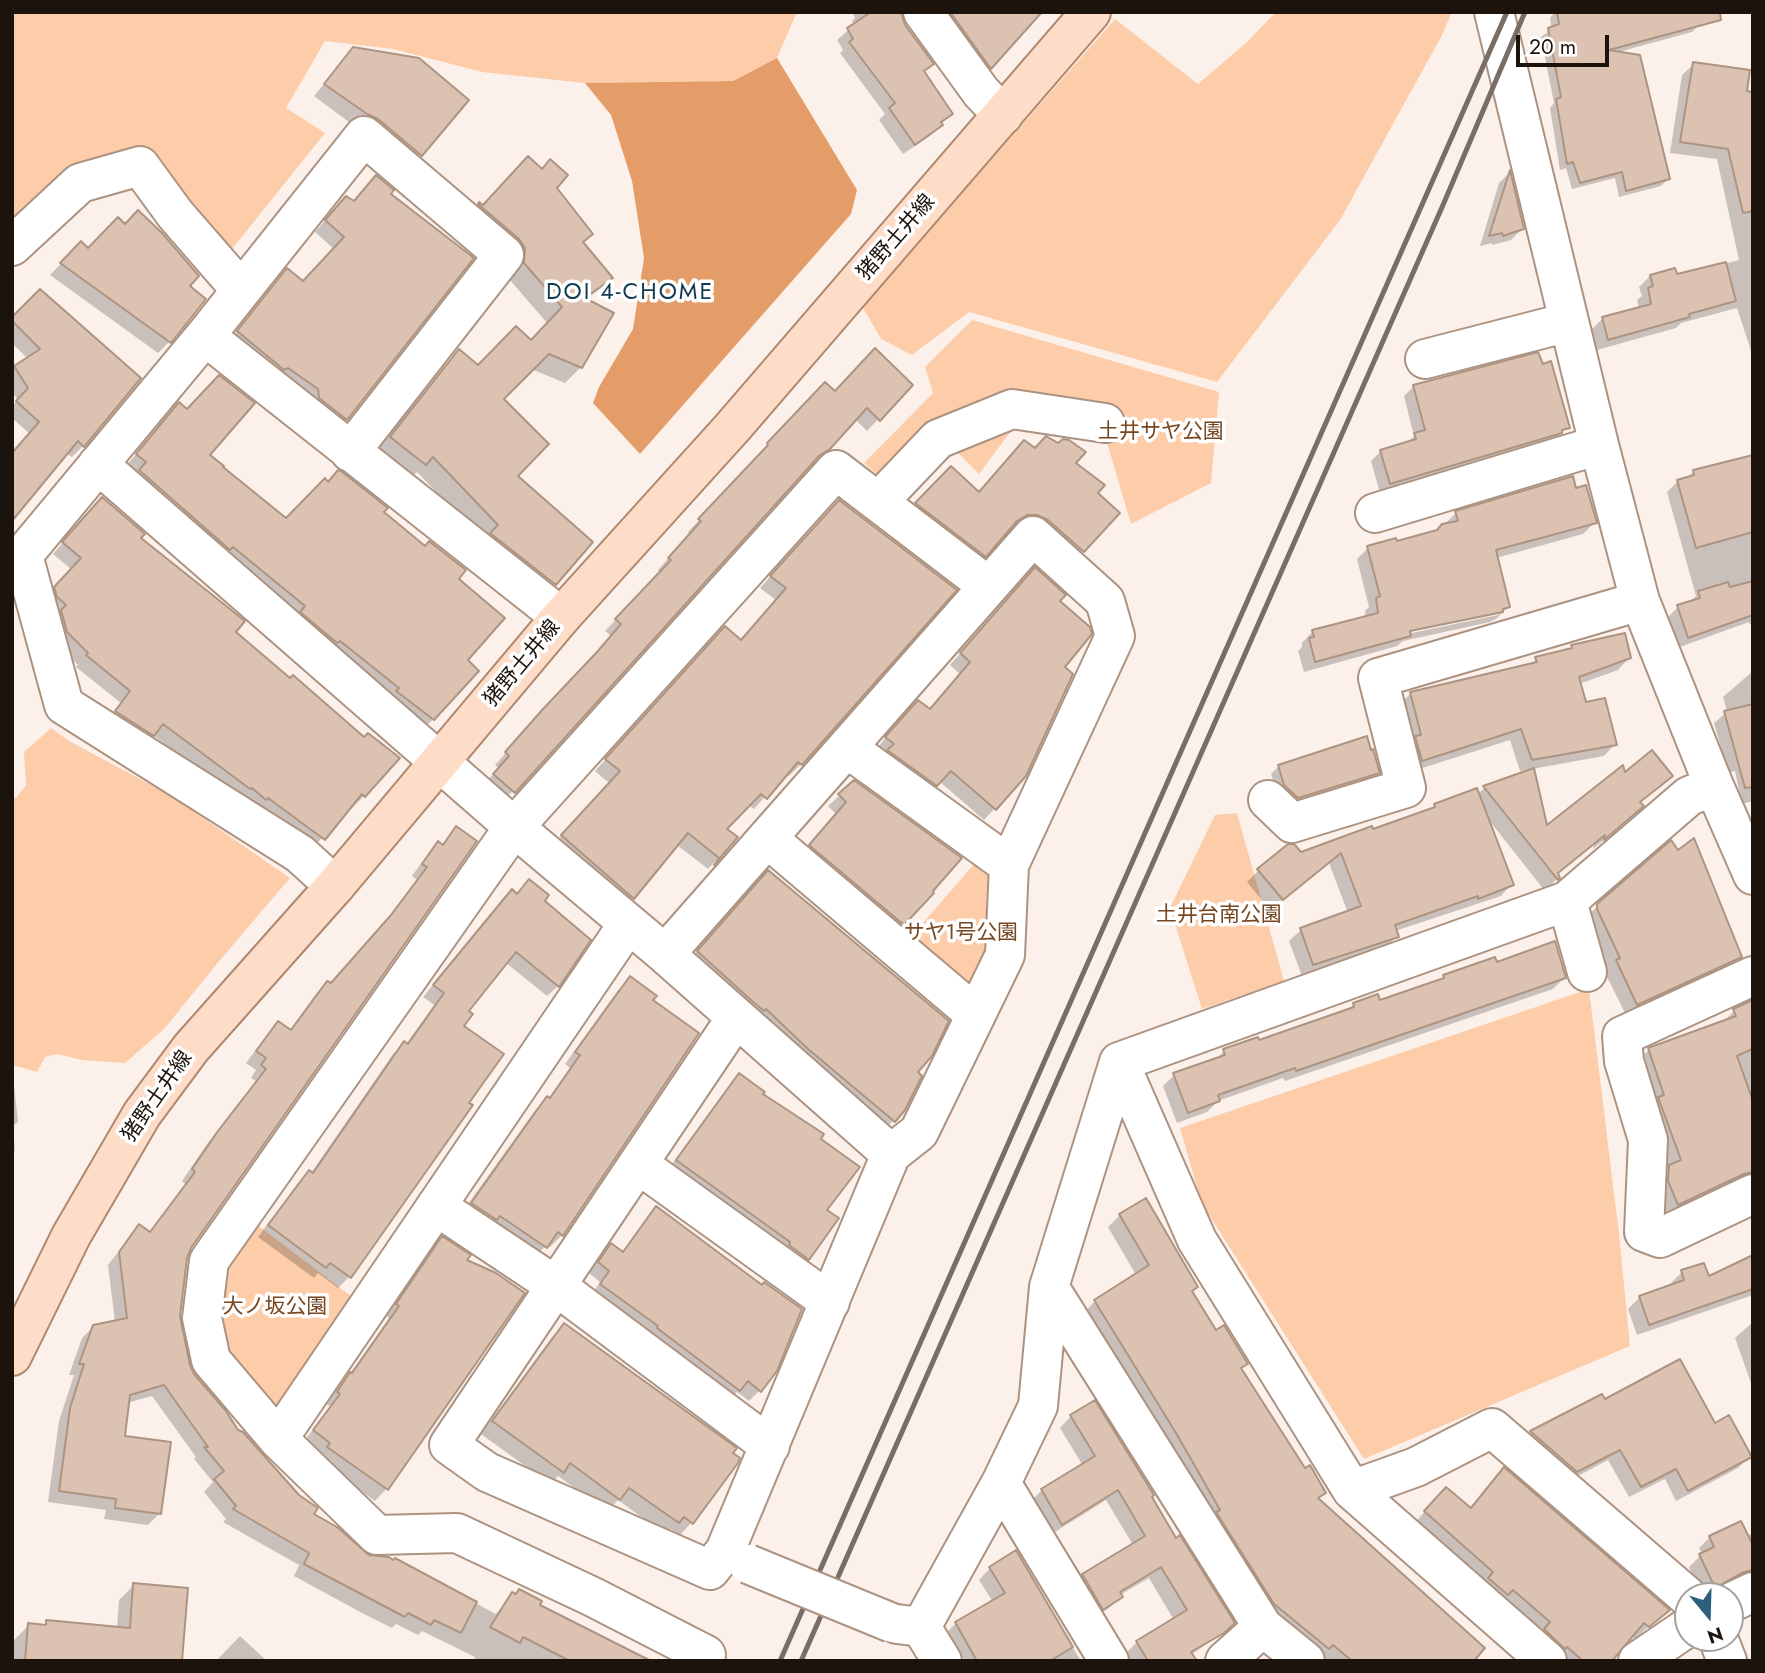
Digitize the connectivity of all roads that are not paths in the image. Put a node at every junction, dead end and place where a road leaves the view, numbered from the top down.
1 (923, 12) edge
2 (1494, 12) edge
3 (1078, 17) edge
4 (1003, 115) junction
5 (12, 246) edge
6 (241, 290) junction
7 (1569, 322) junction
8 (205, 336) junction
9 (1425, 359) dead end
10 (1105, 423) dead end
11 (1599, 445) junction
12 (350, 452) junction
13 (99, 464) junction
14 (878, 502) junction
15 (1375, 513) dead end
16 (988, 586) junction
17 (1640, 601) junction
18 (561, 617) junction
19 (848, 748) junction
20 (441, 762) junction
21 (1714, 786) junction
22 (1268, 800) dead end
23 (514, 827) junction
24 (767, 838) junction
25 (1009, 865) junction
26 (1753, 875) edge
27 (335, 886) junction
28 (1567, 901) junction
29 (628, 924) junction
30 (665, 954) junction
31 (1587, 972) dead end
32 (1753, 976) edge
33 (976, 1015) junction
34 (736, 1018) junction
35 (1119, 1062) junction
36 (891, 1154) junction
37 (638, 1164) junction
38 (1753, 1194) edge
39 (436, 1206) junction
40 (556, 1286) junction
41 (1049, 1287) junction
42 (830, 1303) junction
43 (13, 1354) edge
44 (278, 1439) junction
45 (770, 1446) junction
46 (1000, 1483) junction
47 (1352, 1490) junction
48 (736, 1557) junction
49 (1674, 1585) edge
50 (906, 1625) junction
51 (1264, 1627) junction
52 (1674, 1636) edge
53 (698, 1661) edge
54 (942, 1661) edge
55 (1109, 1661) edge
56 (1225, 1661) edge
57 (1305, 1661) edge
58 (1547, 1661) edge
59 (1637, 1661) edge

1 - 4 street
2 - 7 street
3 - 4 main road, 猪野土井線
4 - 18 main road, 猪野土井線
5 - 6 street
6 - 8 street
6 - 12 street
7 - 9 street
7 - 11 street
8 - 12 street
8 - 13 street
10 - 14 street
11 - 15 street
11 - 17 street
12 - 18 street
13 - 20 street
13 - 27 street
14 - 16 street
14 - 23 street
16 - 19 street
16 - 25 street
17 - 21 street
17 - 22 street
18 - 20 main road, 猪野土井線
19 - 24 street
19 - 25 street
20 - 23 street
20 - 27 main road, 猪野土井線
21 - 26 street
21 - 28 street
23 - 29 street
23 - 44 street
24 - 30 street
24 - 33 street
25 - 33 street
27 - 43 main road, 猪野土井線
28 - 31 street
28 - 35 street
29 - 30 street
29 - 39 street
30 - 34 street
32 - 38 street
33 - 36 street
34 - 36 street
34 - 37 street
35 - 41 street
35 - 47 street
36 - 42 street
37 - 40 street
37 - 42 street
39 - 40 street
39 - 44 street
40 - 45 street
40 - 48 street
41 - 46 street
41 - 51 street
42 - 45 street
44 - 53 street
45 - 48 street
46 - 50 street
46 - 55 street
47 - 49 street
47 - 58 street
48 - 50 street, bridge
50 - 54 street
51 - 56 street
51 - 57 street
52 - 59 street

